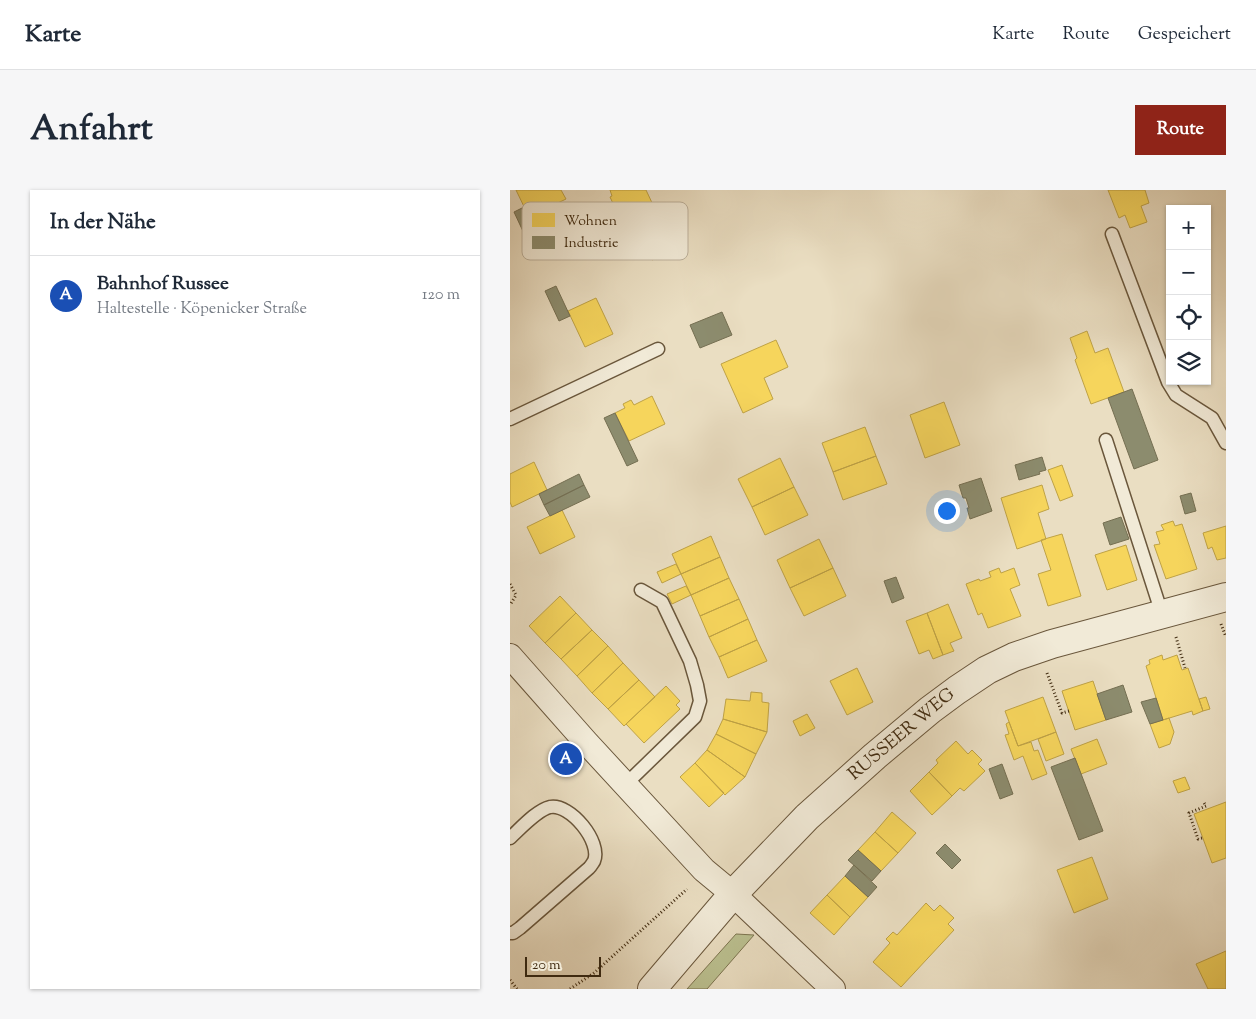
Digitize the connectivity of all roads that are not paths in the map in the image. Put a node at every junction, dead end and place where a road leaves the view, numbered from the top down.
1 (1112, 234) dead end
2 (658, 349) dead end
3 (510, 419) edge
4 (1106, 440) dead end
5 (1226, 442) edge
6 (641, 590) dead end
7 (1226, 597) edge
8 (1162, 614) junction
9 (510, 656) edge
10 (626, 785) junction
11 (510, 838) edge
12 (733, 894) junction
13 (510, 933) edge
14 (652, 989) edge
15 (833, 989) edge

1 - 5 lane
2 - 3 lane
4 - 8 lane
6 - 10 lane
7 - 8 street, RUSSEER WEG
8 - 12 street, RUSSEER WEG
9 - 10 street
10 - 12 street
11 - 13 lane
12 - 14 street, RUSSEER WEG
12 - 15 street

